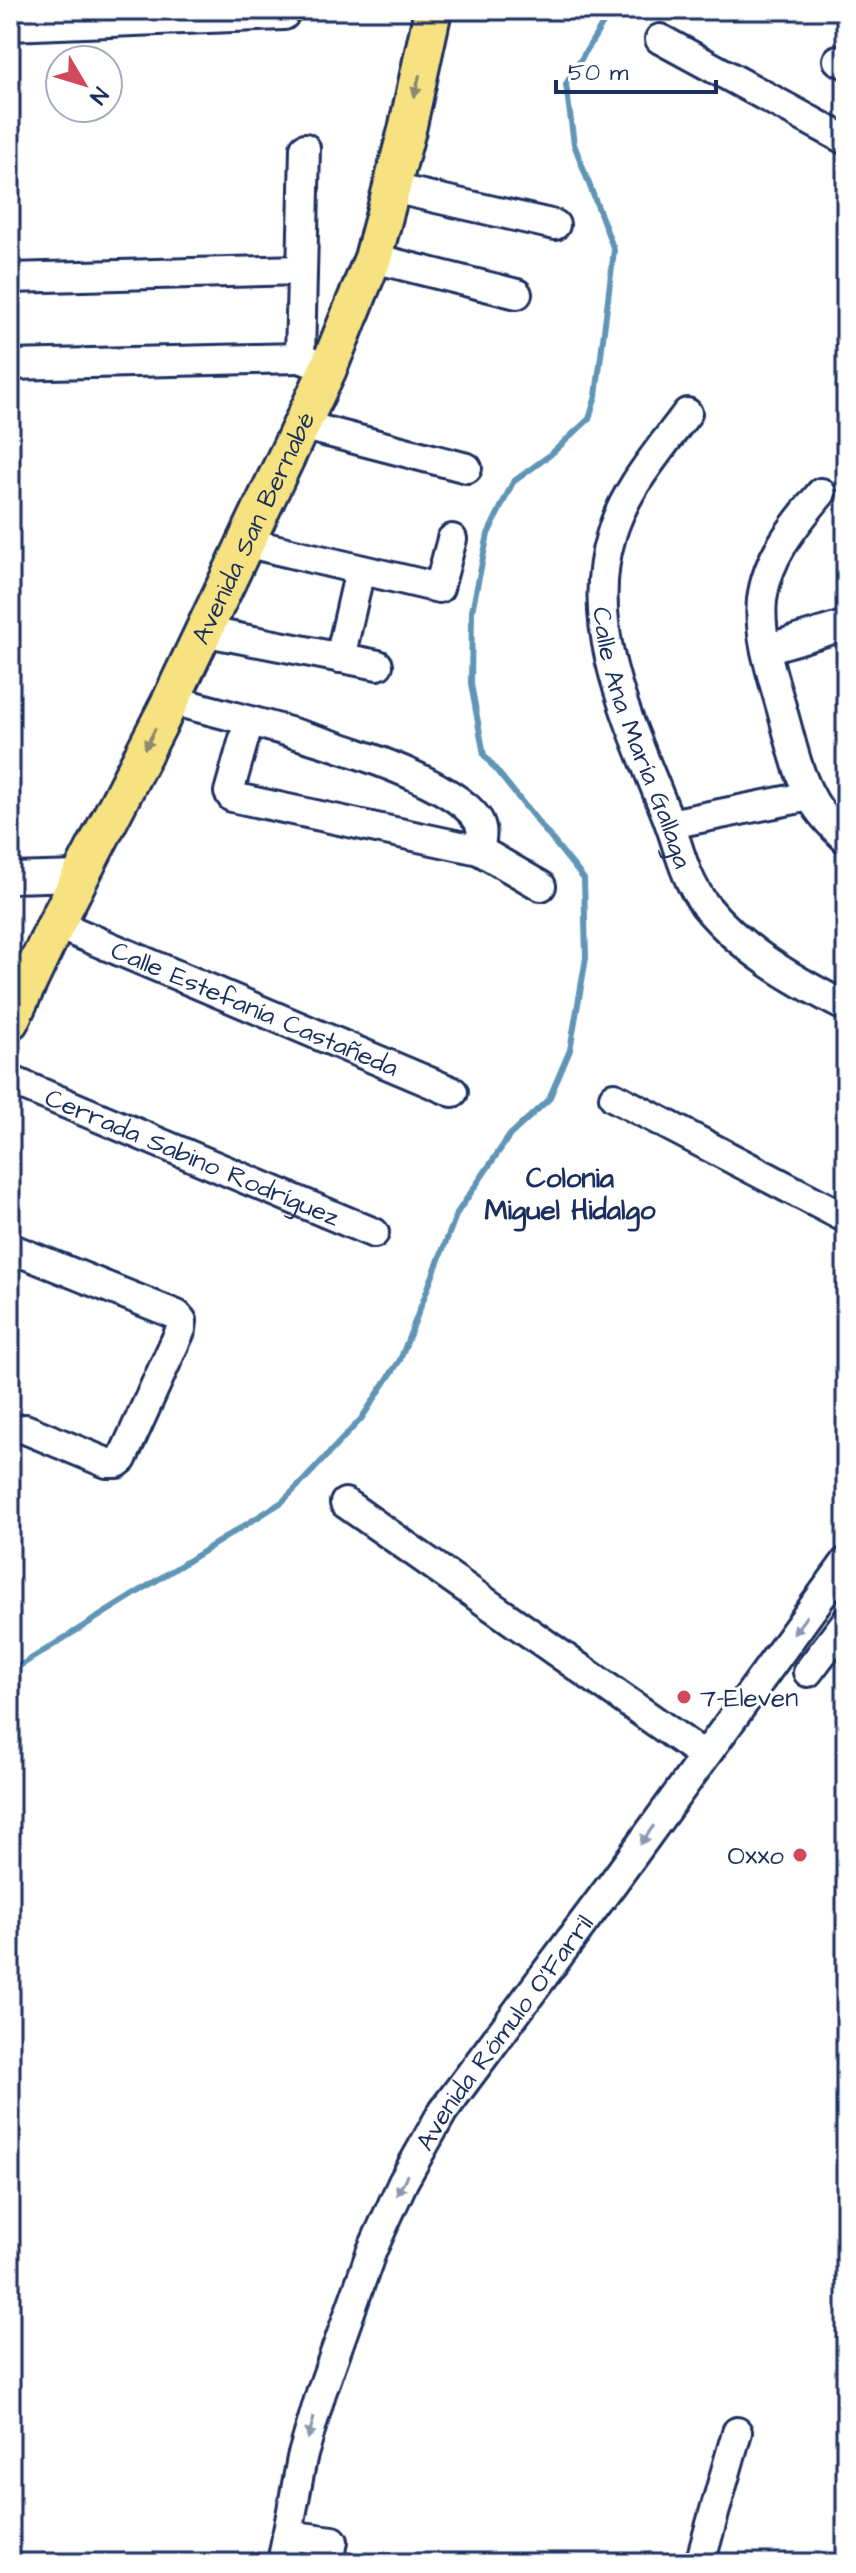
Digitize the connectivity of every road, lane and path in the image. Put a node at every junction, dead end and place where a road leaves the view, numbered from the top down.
1 (433, 10) edge
2 (284, 15) dead end
3 (10, 26) edge
4 (660, 39) dead end
5 (846, 140) edge
6 (305, 148) dead end
7 (392, 188) junction
8 (555, 225) dead end
9 (373, 258) junction
10 (302, 270) junction
11 (10, 278) edge
12 (517, 294) dead end
13 (314, 363) junction
14 (10, 365) edge
15 (687, 413) dead end
16 (301, 425) junction
17 (467, 468) dead end
18 (821, 493) dead end
19 (452, 539) dead end
20 (244, 542) junction
21 (360, 570) junction
22 (846, 625) edge
23 (202, 631) junction
24 (766, 649) junction
25 (340, 658) junction
26 (378, 665) dead end
27 (171, 700) junction
28 (249, 721) junction
29 (810, 796) junction
30 (670, 824) junction
31 (846, 839) edge
32 (479, 850) junction
33 (80, 876) junction
34 (10, 878) edge
35 (541, 886) dead end
36 (56, 924) junction
37 (22, 969) edge
38 (846, 1007) edge
39 (10, 1021) edge
40 (10, 1080) edge
41 (453, 1092) dead end
42 (614, 1097) dead end
43 (846, 1218) edge
44 (374, 1233) dead end
45 (10, 1248) edge
46 (25, 1429) dead end
47 (345, 1503) dead end
48 (846, 1562) edge
49 (846, 1622) edge
50 (808, 1672) dead end
51 (703, 1755) junction
52 (737, 2432) dead end
53 (284, 2549) edge
54 (331, 2552) edge
55 (700, 2563) edge

1 -> 7 main road, Avenida San Bernabé
2 - 3 street
4 - 5 street
6 - 10 street
7 - 8 street
7 - 9 main road, Avenida San Bernabé
9 - 12 street
9 - 13 main road, Avenida San Bernabé
10 - 11 street
10 - 13 street
13 - 14 street
13 - 16 main road, Avenida San Bernabé
15 - 30 street, Calle Ana María Gallaga
16 - 17 street
16 - 20 main road, Avenida San Bernabé
18 - 24 street
19 - 21 street
20 - 21 street
20 - 23 main road, Avenida San Bernabé
21 - 25 street
22 - 24 street
23 - 25 street
23 - 27 main road, Avenida San Bernabé
24 - 29 street
25 - 26 street
27 - 28 street
27 -> 33 main road, Avenida San Bernabé
28 - 32 street
28 - 32 street
29 - 30 street
29 - 31 street
30 - 38 street, Calle Ana María Gallaga
32 - 35 street
33 - 34 street
33 - 36 main road, Avenida San Bernabé
36 - 37 main road, Avenida San Bernabé
36 - 41 street, Calle Estefanía Castañeda
37 - 39 main road, Avenida San Bernabé
40 - 44 street, Cerrada Sabino Rodríguez
42 - 43 street
45 - 46 street
47 - 51 street
48 -> 51 street, Avenida Rómulo O'Farril
49 - 50 street
51 -> 53 street, Avenida Rómulo O'Farril
52 - 55 street
53 - 54 street

